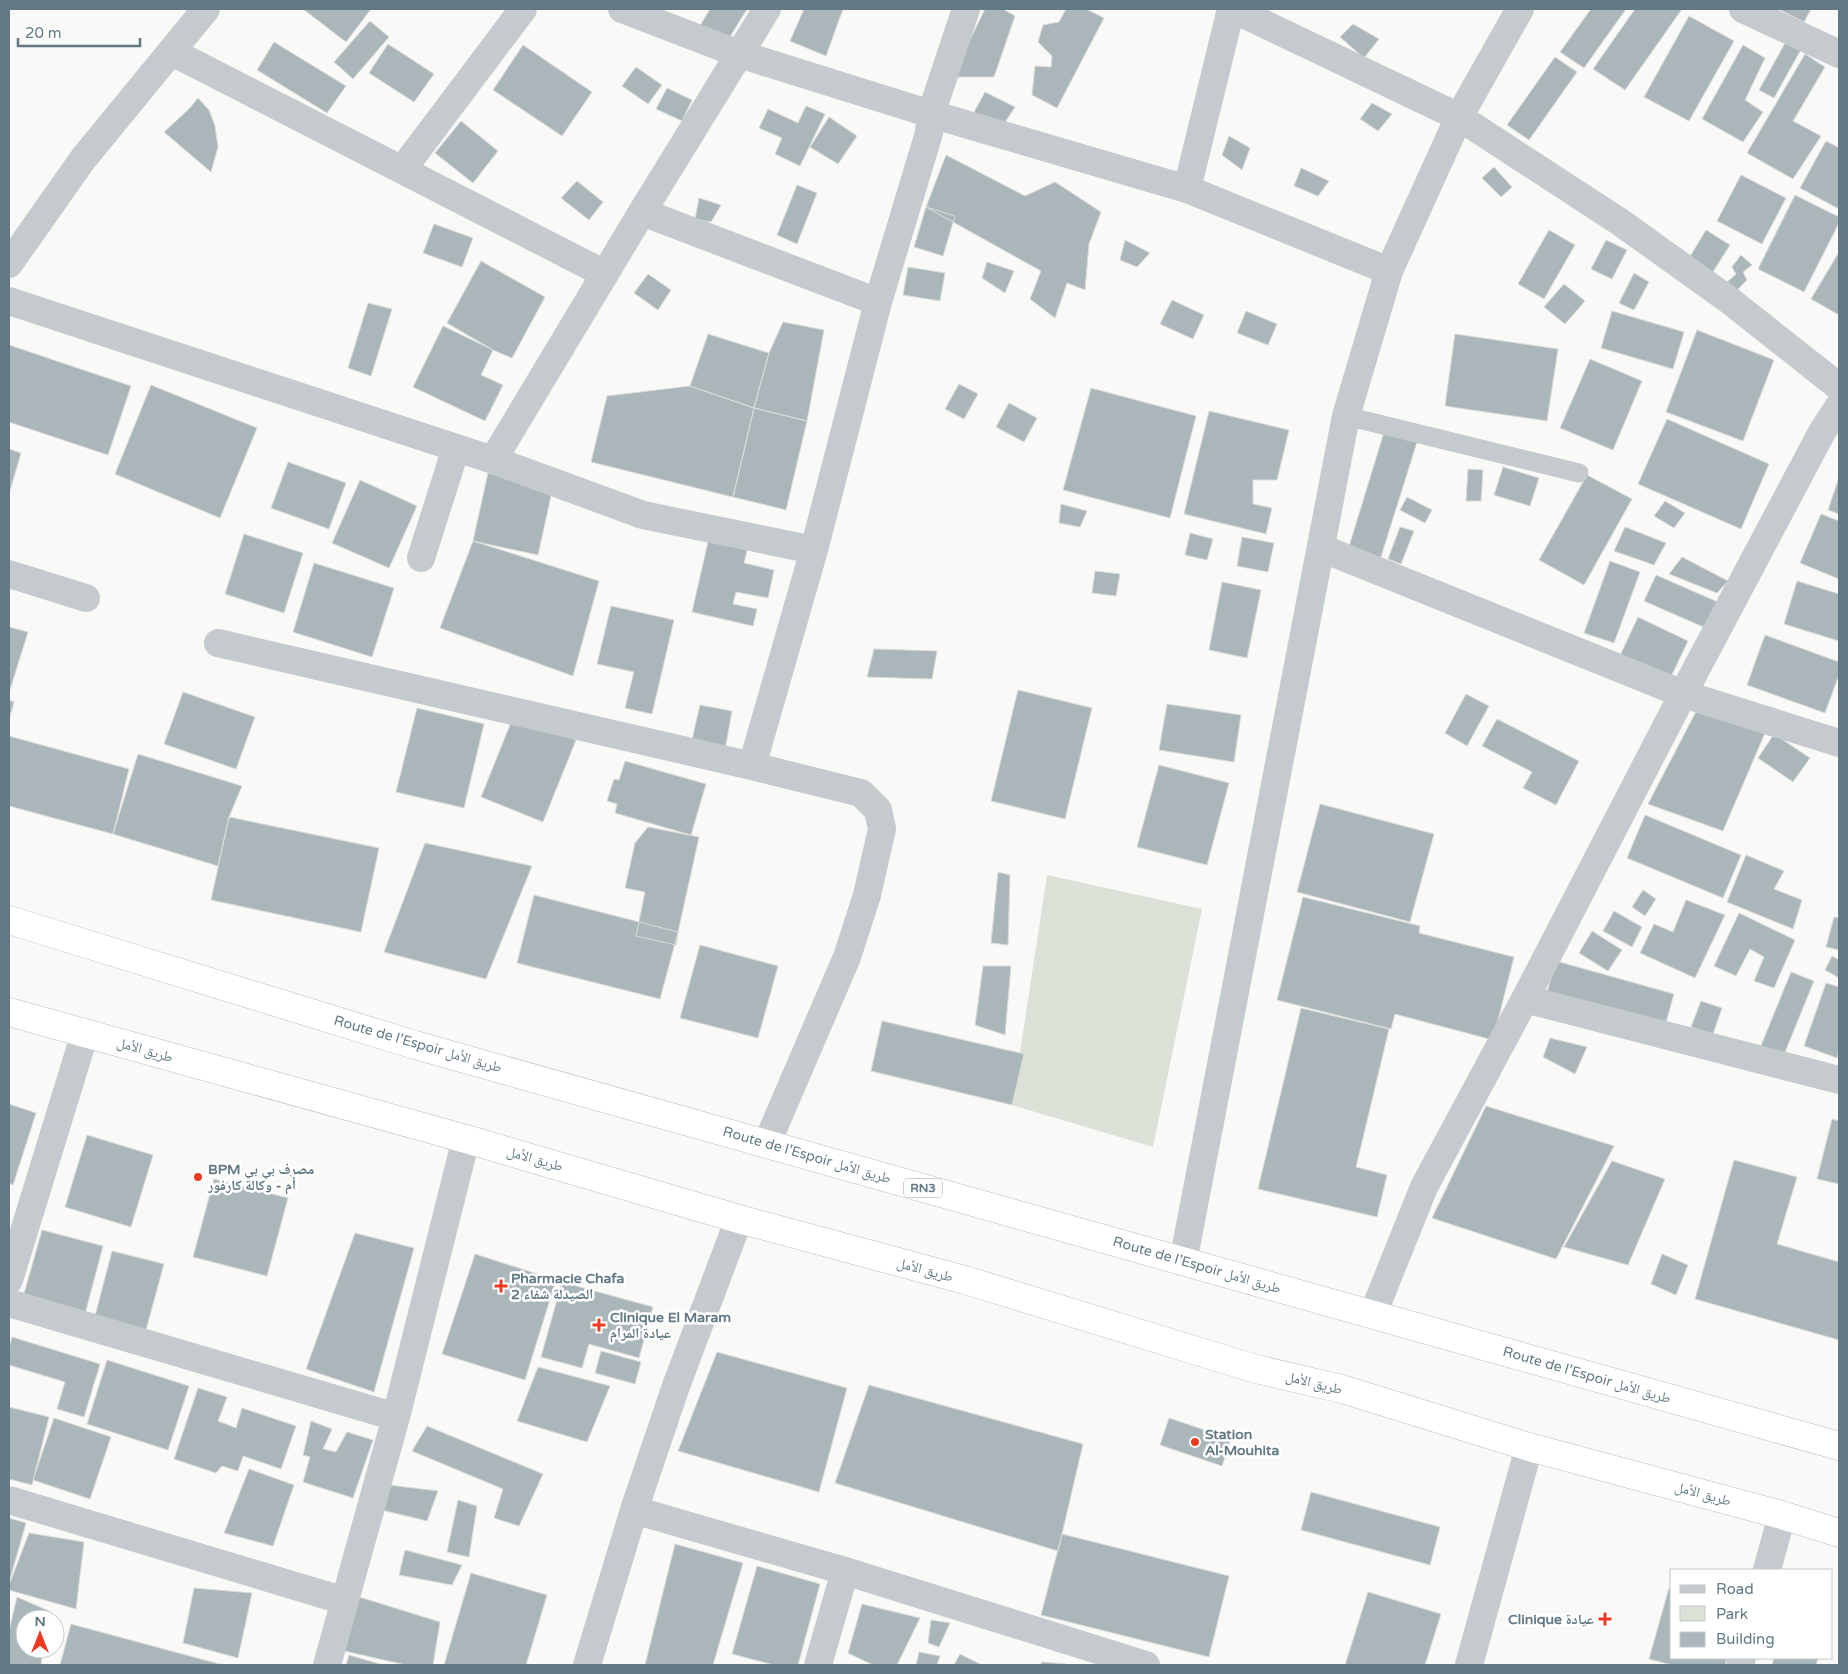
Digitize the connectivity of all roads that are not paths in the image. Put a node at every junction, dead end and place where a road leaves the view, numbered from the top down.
1 (206, 9) edge
2 (522, 9) edge
3 (622, 9) edge
4 (767, 9) edge
5 (966, 9) edge
6 (1232, 9) edge
7 (1520, 9) edge
8 (1743, 9) edge
9 (172, 52) junction
10 (739, 54) junction
11 (1839, 54) edge
12 (931, 114) junction
13 (1459, 117) junction
14 (402, 170) junction
15 (1186, 189) junction
16 (642, 212) junction
17 (9, 264) edge
18 (1389, 272) junction
19 (605, 274) junction
20 (9, 301) edge
21 (878, 302) junction
22 (1839, 387) edge
23 (1839, 406) edge
24 (1346, 416) junction
25 (456, 448) junction
26 (494, 460) junction
27 (1579, 473) dead end
28 (1321, 548) junction
29 (814, 550) junction
30 (421, 558) dead end
31 (9, 574) edge
32 (86, 598) dead end
33 (218, 643) dead end
34 (1683, 694) junction
35 (1839, 743) edge
36 (752, 766) junction
37 (9, 920) edge
38 (1525, 999) junction
39 (9, 1012) edge
40 (85, 1033) junction
41 (1839, 1080) edge
42 (466, 1139) junction
43 (767, 1143) junction
44 (739, 1219) junction
45 (1183, 1262) junction
46 (9, 1280) edge
47 (9, 1303) edge
48 (1373, 1314) junction
49 (396, 1417) junction
50 (1839, 1446) edge
51 (1529, 1447) junction
52 (9, 1500) edge
53 (634, 1510) junction
54 (1782, 1515) junction
55 (1839, 1533) edge
56 (1767, 1569) edge
57 (845, 1572) junction
58 (345, 1601) junction
59 (1088, 1657) edge
60 (327, 1665) edge
61 (587, 1665) edge
62 (818, 1665) edge
63 (1146, 1665) edge
64 (1469, 1665) edge

1 - 9 street
2 - 14 street
3 - 10 street
4 - 10 street
5 - 12 street
6 - 13 street
6 - 15 street
7 - 13 street
8 - 11 street
9 - 14 street
9 - 17 street
10 - 12 street
10 - 16 street
12 - 15 street
12 - 21 street
13 - 18 street
13 - 22 street
14 - 19 street
15 - 18 street
16 - 19 street
16 - 21 street
18 - 24 street
19 - 26 street
20 - 25 street
21 - 29 street
23 - 34 street
24 - 27 lane
24 - 28 street
25 - 26 street
25 - 30 street
26 - 29 street
28 - 34 street
28 - 45 street
29 - 36 street
31 - 32 street
33 - 36 street
34 - 35 street
34 - 38 street
36 - 43 street
37 - 43 highway, Route de l’Espoir طريق الأمل / RN3
38 - 41 street
38 - 48 street
39 - 40 highway, طريق الأمل
40 - 42 highway, طريق الأمل
40 - 46 street
42 - 44 highway, طريق الأمل
42 - 49 street
43 - 45 highway, Route de l’Espoir طريق الأمل / RN3
44 - 51 highway, طريق الأمل
44 - 53 street
45 - 48 highway, Route de l’Espoir طريق الأمل / RN3
47 - 49 street
48 - 50 highway, Route de l’Espoir طريق الأمل / RN3
49 - 58 street
51 - 54 highway, طريق الأمل
51 - 64 street
52 - 58 street
53 - 57 street
53 - 61 street
54 - 55 highway, طريق الأمل
54 - 56 street
57 - 59 street
57 - 62 street
58 - 60 street
59 - 63 street

